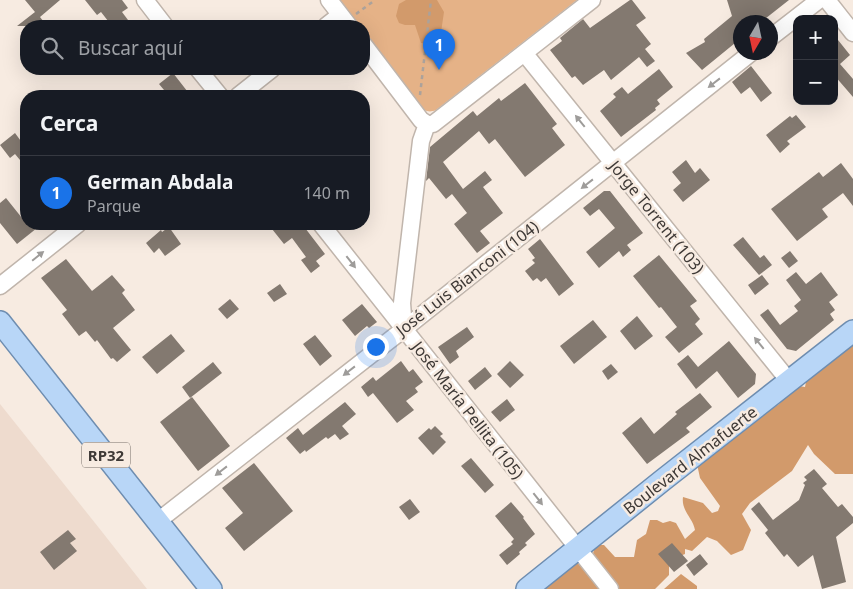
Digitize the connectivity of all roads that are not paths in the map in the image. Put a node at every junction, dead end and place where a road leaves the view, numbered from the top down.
1 (145, 0) edge
2 (329, 0) edge
3 (592, 0) edge
4 (818, 0) edge
5 (827, 0) edge
6 (347, 19) edge
7 (160, 20) edge
8 (778, 32) edge
9 (853, 33) edge
10 (370, 53) edge
11 (525, 54) junction
12 (742, 60) edge
13 (203, 75) edge
14 (264, 75) edge
15 (215, 90) edge
16 (246, 90) edge
17 (428, 124) junction
18 (613, 163) junction
19 (70, 230) edge
20 (325, 230) edge
21 (0, 286) edge
22 (0, 322) edge
23 (404, 329) junction
24 (853, 331) edge
25 (789, 381) junction
26 (158, 521) junction
27 (577, 549) junction
28 (211, 589) edge
29 (528, 589) edge
30 (610, 589) edge

1 - 7 street
2 - 6 street
3 - 11 street
4 - 8 street
5 - 9 street
10 - 17 street
11 - 17 street
18 -> 11 street, Jorge Torrent (103)
12 -> 18 street, José Luis Bianconi (104)
13 - 15 street
14 - 16 street
17 - 23 street
18 -> 23 street, José Luis Bianconi (104)
25 -> 18 street, Jorge Torrent (103)
21 -> 19 street
20 -> 23 street, José María Pellita (105)
22 - 26 main road, RP32
23 -> 26 street, José Luis Bianconi (104)
23 -> 27 street, José María Pellita (105)
24 - 25 main road, Boulevard Almafuerte
25 - 27 main road, Boulevard Almafuerte
26 - 28 main road, RP32
27 - 29 main road, Boulevard Almafuerte
27 - 30 street, José María Pellita (105)

